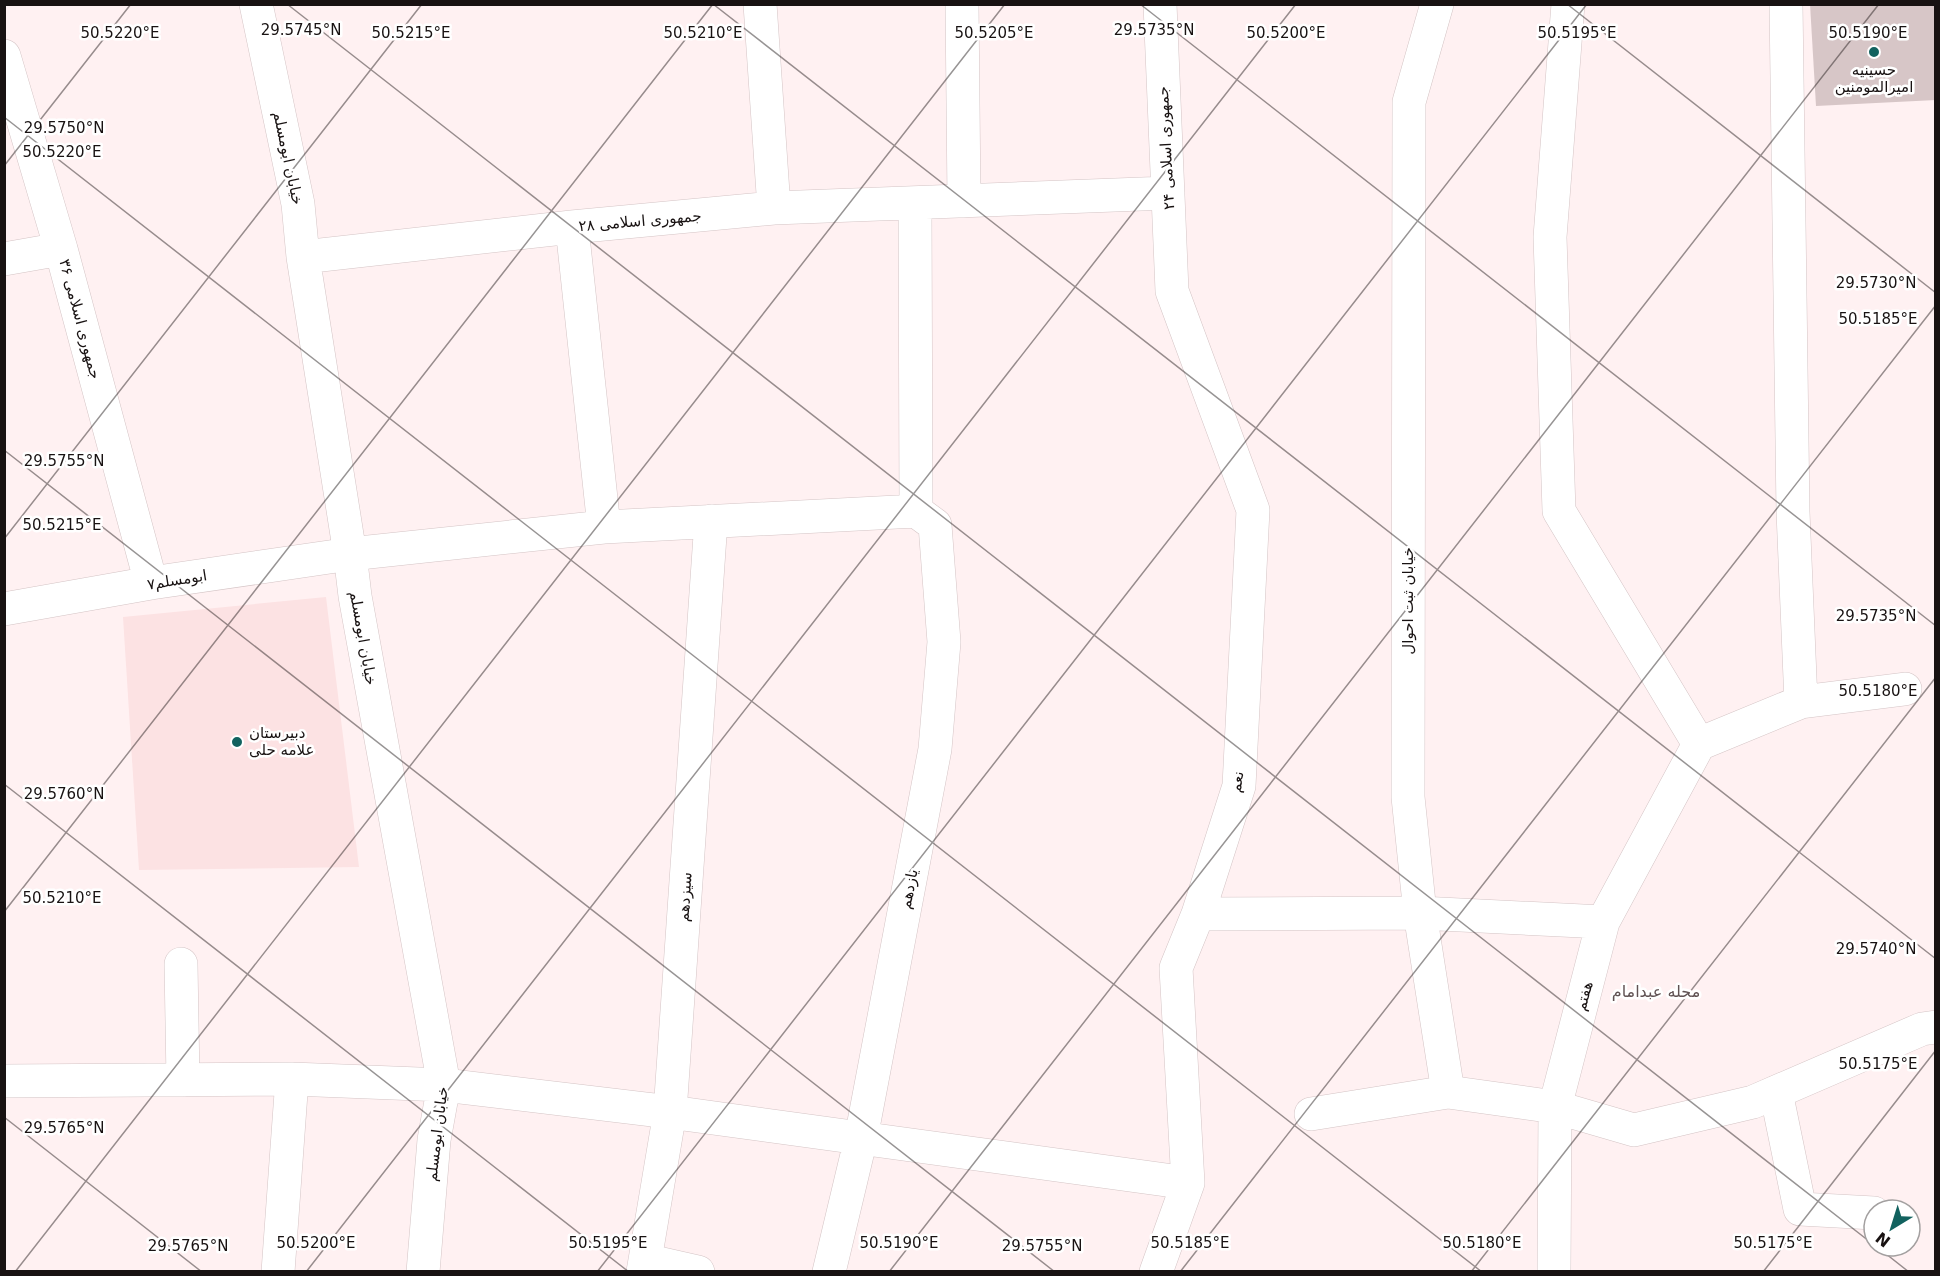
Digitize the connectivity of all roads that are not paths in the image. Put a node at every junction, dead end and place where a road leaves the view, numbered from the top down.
1 (256, 4) edge
2 (760, 4) edge
3 (962, 4) edge
4 (1160, 4) edge
5 (1437, 4) edge
6 (1568, 4) edge
7 (1786, 4) edge
8 (4, 56) edge
9 (1168, 193) junction
10 (964, 201) junction
11 (915, 203) junction
12 (774, 208) junction
13 (572, 227) junction
14 (61, 249) junction
15 (303, 257) junction
16 (4, 259) edge
17 (1172, 291) joint
18 (916, 510) junction
19 (711, 521) junction
20 (604, 526) junction
21 (350, 554) junction
22 (152, 583) junction
23 (4, 609) edge
24 (1905, 689) dead end
25 (1800, 702) junction
26 (1699, 744) junction
27 (1420, 913) junction
28 (1198, 914) junction
29 (1603, 922) junction
30 (181, 964) dead end
31 (1935, 1027) edge
32 (292, 1079) junction
33 (183, 1080) junction
34 (4, 1082) edge
35 (444, 1085) junction
36 (1448, 1092) junction
37 (1776, 1092) junction
38 (1555, 1107) junction
39 (670, 1112) junction
40 (1311, 1114) dead end
41 (861, 1138) junction
42 (1188, 1183) junction
43 (1862, 1212) edge
44 (644, 1266) edge
45 (278, 1272) edge
46 (423, 1272) edge
47 (698, 1272) edge
48 (829, 1272) edge
49 (1156, 1272) edge
50 (1554, 1272) edge

1 - 15 street, خیابان ابومسلم
2 - 12 street
3 - 10 street
4 - 9 street, جمهوری اسلامی ۲۴
5 - 27 street, خیابان ثبت احوال
6 - 26 street
7 - 25 street
8 - 14 street, جمهوری اسلامی ۳۶
9 - 10 street, جمهوری اسلامی ۲۸
9 - 17 street, جمهوری اسلامی ۲۴
10 - 11 street, جمهوری اسلامی ۲۸
11 - 12 street, جمهوری اسلامی ۲۸
11 - 18 street
12 - 13 street, جمهوری اسلامی ۲۸
13 - 15 street, جمهوری اسلامی ۲۸
13 - 20 street
14 - 16 street
14 - 22 street, جمهوری اسلامی ۳۶
15 - 21 street, خیابان ابومسلم
17 - 28 street, نعم
18 - 19 street, ابومسلم۷
18 - 41 street, یازدهم
19 - 20 street, ابومسلم۷
19 - 39 street, سیزدهم
20 - 21 street, ابومسلم۷
21 - 22 street, ابومسلم۷
21 - 35 street, خیابان ابومسلم
22 - 23 street, ابومسلم۷
24 - 25 street
25 - 26 street
26 - 29 street, هفتم
27 - 28 street
27 - 29 street
27 - 36 street, خیابان ثبت احوال
28 - 42 street, نعم
29 - 38 street, هفتم
30 - 33 street
31 - 37 street
32 - 33 street
32 - 35 street
32 - 45 street
33 - 34 street
35 - 39 street
35 - 46 street, خیابان ابومسلم
36 - 38 street
36 - 40 street
37 - 38 street
37 - 43 street
38 - 50 street, هفتم
39 - 41 street
39 - 44 street, سیزدهم
41 - 42 street
41 - 48 street, یازدهم
42 - 49 street, نعم
44 - 47 street

